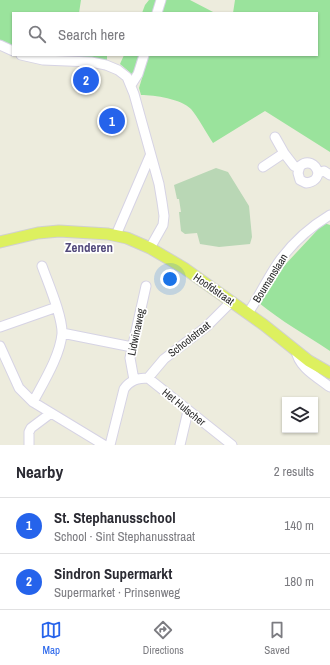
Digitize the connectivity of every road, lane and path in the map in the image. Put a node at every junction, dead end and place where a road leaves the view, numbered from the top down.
1 (161, 0) edge
2 (157, 12) edge
3 (0, 45) edge
4 (12, 51) edge
5 (25, 56) edge
6 (144, 56) edge
7 (131, 85) junction
8 (275, 137) dead end
9 (284, 153) junction
10 (150, 156) junction
11 (263, 167) dead end
12 (299, 168) junction
13 (318, 173) junction
14 (330, 175) edge
15 (330, 215) edge
16 (116, 235) junction
17 (0, 242) edge
18 (150, 248) junction
19 (42, 266) dead end
20 (146, 286) dead end
21 (232, 301) junction
22 (57, 307) junction
23 (248, 313) junction
24 (264, 325) junction
25 (0, 327) edge
26 (62, 333) junction
27 (0, 346) edge
28 (132, 347) junction
29 (296, 350) junction
30 (2, 356) edge
31 (330, 368) edge
32 (330, 373) edge
33 (148, 378) junction
34 (134, 380) junction
35 (330, 386) edge
36 (33, 402) junction
37 (188, 411) junction
38 (51, 413) junction
39 (29, 445) edge
40 (104, 445) edge
41 (110, 445) edge
42 (180, 445) edge
43 (232, 445) edge

1 - 2 street
3 - 4 street
5 - 7 street
6 - 7 street
7 - 10 street
8 - 9 street
9 - 11 street
9 - 12 street
10 - 16 street
10 - 18 street
12 - 13 street
12 - 13 street
13 - 14 street
15 - 23 street, Boumanslaan
16 - 17 main road, Hoofdstraat
16 - 18 main road, Hoofdstraat
18 - 21 main road, Hoofdstraat
19 - 22 street
20 - 28 street, Lidwinaweg
21 - 23 main road, Hoofdstraat
21 - 33 street, Schoolstraat
22 - 25 street
22 - 26 street
23 - 24 main road, Hoofdstraat
24 - 29 main road, Hoofdstraat
24 - 31 main road, Hoofdstraat
26 - 28 street
26 - 36 street
27 - 30 street
28 - 34 street, Lidwinaweg
29 - 32 main road, Hoofdstraat
29 - 35 street, Hoofdstraat
30 - 36 street
33 - 34 street
33 - 37 street, Het Hulscher
34 - 41 street
36 - 38 street
37 - 42 street
37 - 43 street, Het Hulscher
38 - 39 street
38 - 40 street

